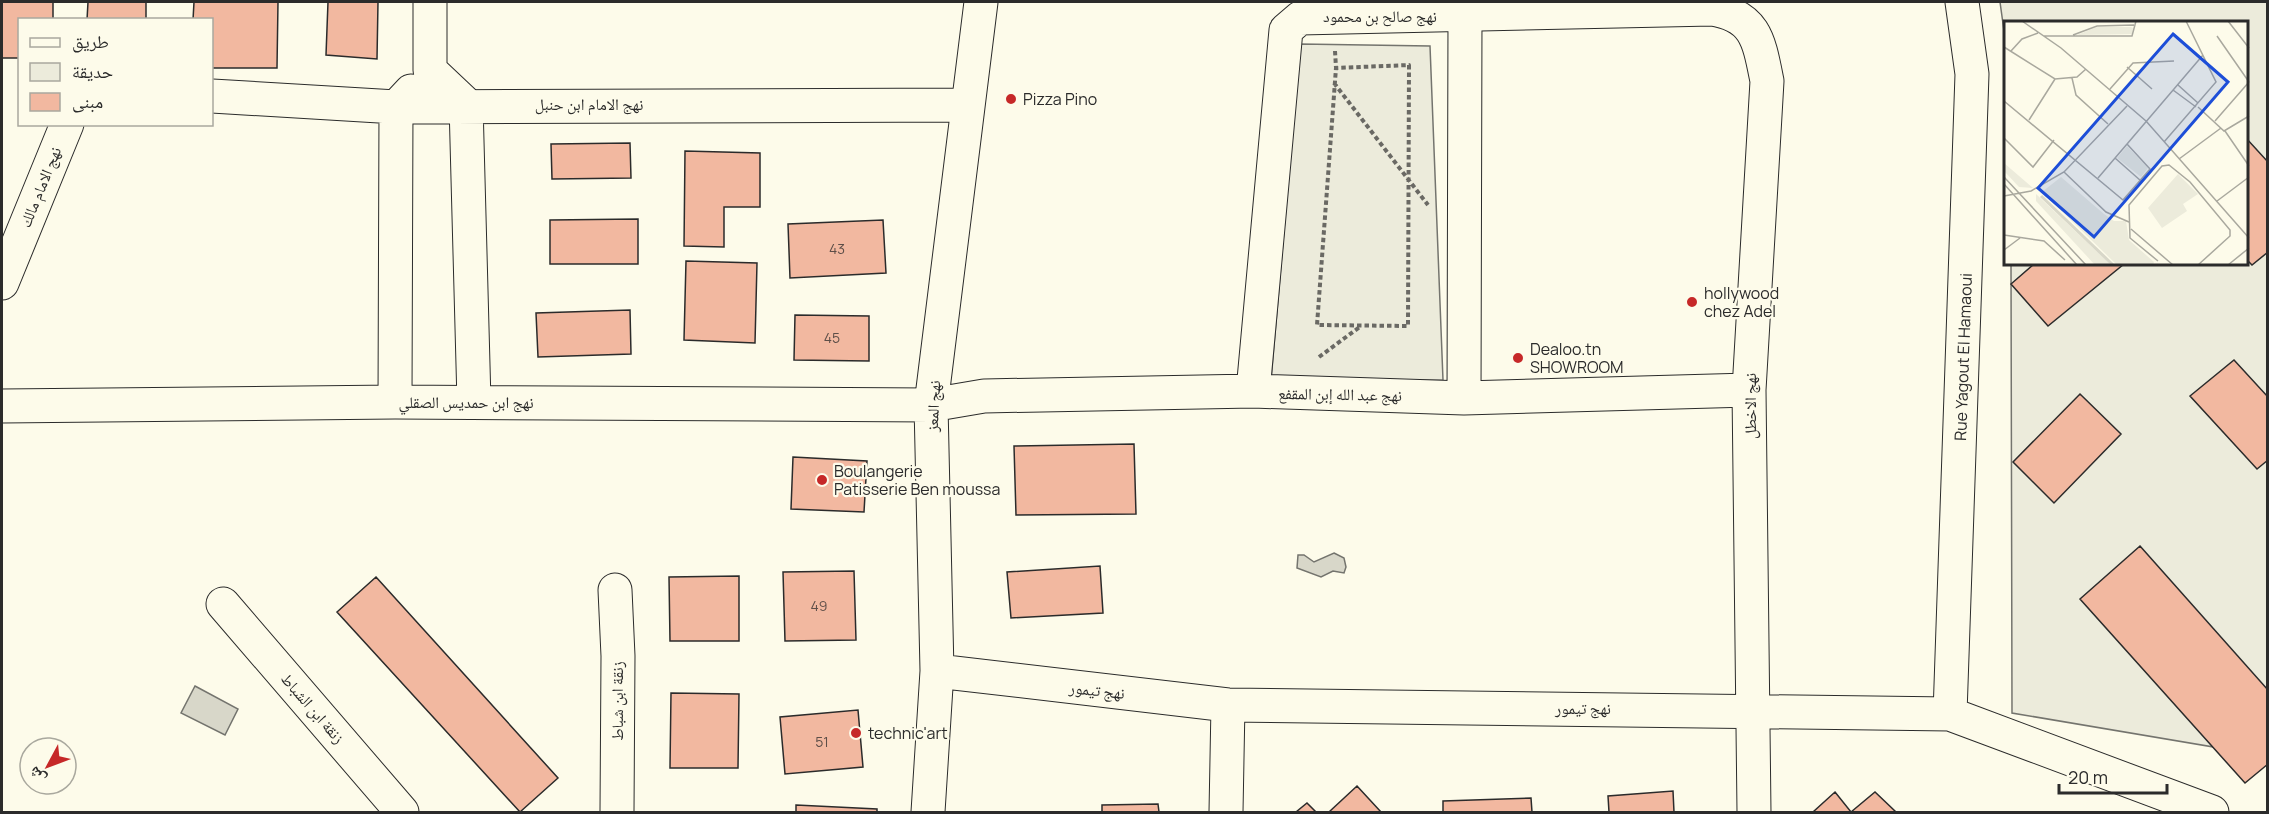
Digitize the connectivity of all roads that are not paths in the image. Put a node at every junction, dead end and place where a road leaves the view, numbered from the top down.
1 (430, 2) edge
2 (981, 2) edge
3 (1962, 2) edge
4 (1732, 12) joint
5 (1465, 16) junction
6 (430, 70) junction
7 (213, 96) edge
8 (466, 104) junction
9 (967, 105) junction
10 (396, 107) junction
11 (66, 126) edge
12 (2, 283) edge
13 (1749, 390) junction
14 (1253, 391) junction
15 (1464, 398) junction
16 (395, 402) junction
17 (474, 402) junction
18 (931, 405) junction
19 (2, 406) edge
20 (615, 590) dead end
21 (223, 604) dead end
22 (937, 671) junction
23 (1228, 705) junction
24 (1753, 710) junction
25 (1950, 714) junction
26 (402, 813) edge
27 (617, 813) edge
28 (928, 813) edge
29 (1226, 813) edge
30 (1754, 813) edge
31 (2212, 813) edge

1 - 6 street
2 - 9 street, نهج المعز
3 - 25 street, Rue Yagout El Hamaoui
4 - 5 street, نهج صالح بن محمود
4 - 13 street, نهج الاخطل
5 - 14 street, نهج صالح بن محمود
5 - 15 street
6 - 8 street
6 - 10 street
7 - 10 street, نهج الامام ابن حنبل
8 - 9 street, نهج الامام ابن حنبل
8 - 10 street, نهج الامام ابن حنبل
8 - 17 street
9 - 18 street, نهج المعز
10 - 16 street
11 - 12 street, نهج الامام مالك
13 - 15 street, نهج عبد الله إبن المقفع
13 - 24 street, نهج الاخطل
14 - 15 street, نهج عبد الله إبن المقفع
14 - 18 street, نهج عبد الله إبن المقفع
16 - 17 street, نهج ابن حمديس الصقلي
16 - 19 street, نهج ابن حمديس الصقلي
17 - 18 street, نهج ابن حمديس الصقلي
18 - 22 street, نهج المعز
20 - 27 street, زنقة ابن شباط
21 - 26 street, زنقة ابن الشباط
22 - 23 street, نهج تيمور
22 - 28 street, نهج المعز
23 - 24 street, نهج تيمور
23 - 29 street
24 - 25 street, نهج تيمور
24 - 30 street, نهج الاخطل
25 - 31 street, نهج تيمور

